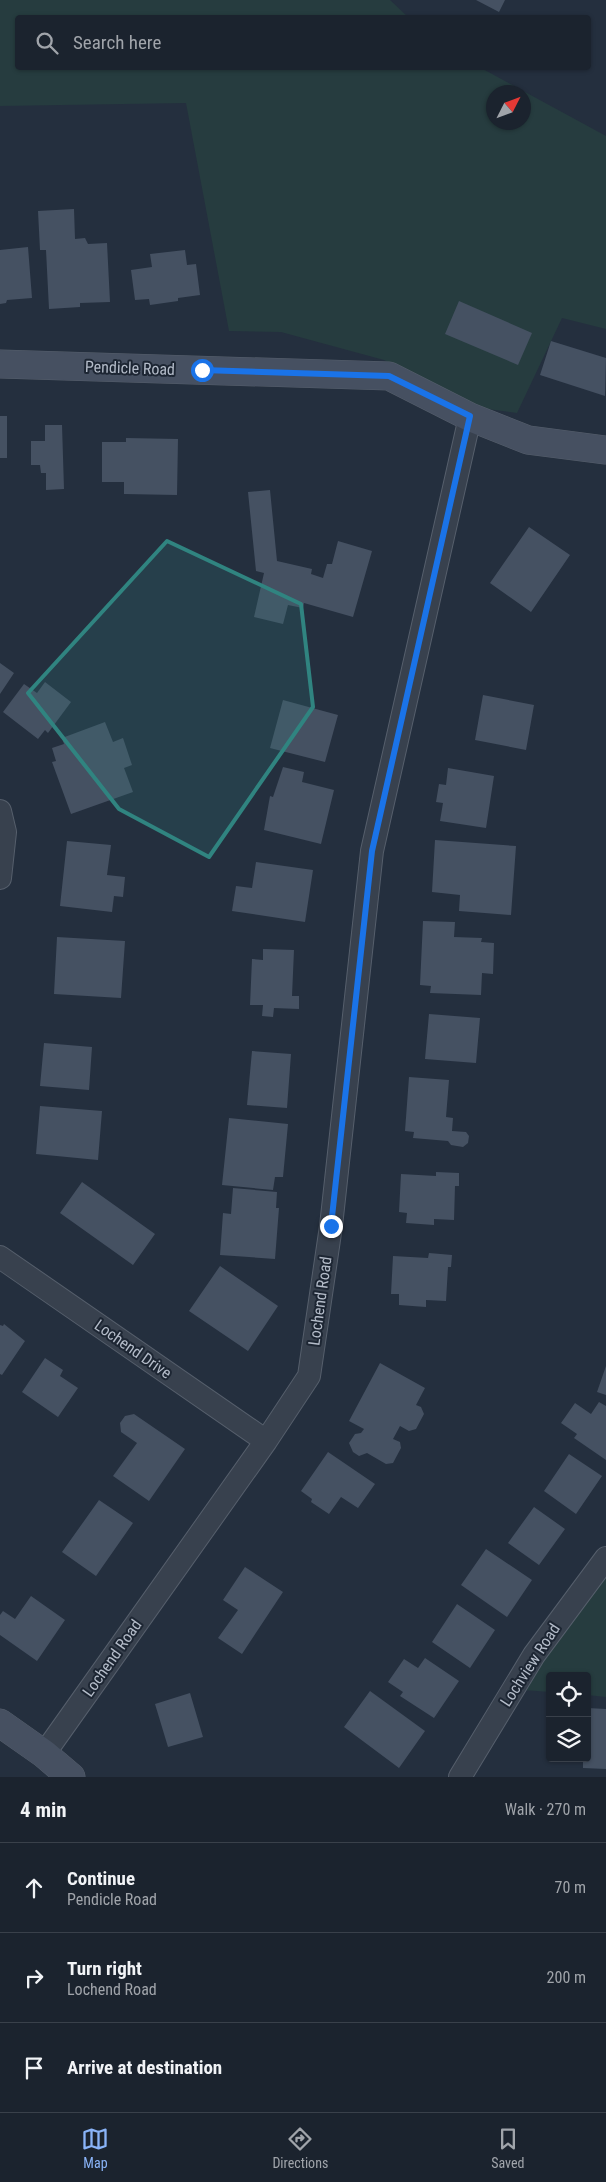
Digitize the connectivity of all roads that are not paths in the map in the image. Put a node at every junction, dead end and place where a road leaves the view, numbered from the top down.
1 (0, 364) edge
2 (470, 416) junction
3 (606, 450) edge
4 (0, 812) edge
5 (0, 878) edge
6 (0, 1257) edge
7 (266, 1441) junction
8 (606, 1558) edge
9 (0, 1723) edge
10 (44, 1754) junction
11 (71, 1777) edge
12 (460, 1777) edge

1 - 2 street, Pendicle Road
2 - 3 street, Pendicle Road
2 - 7 street, Lochend Road
4 - 5 street
6 - 7 street, Lochend Drive
7 - 10 street, Lochend Road
8 - 12 street, Lochview Road
9 - 10 street
10 - 11 street

